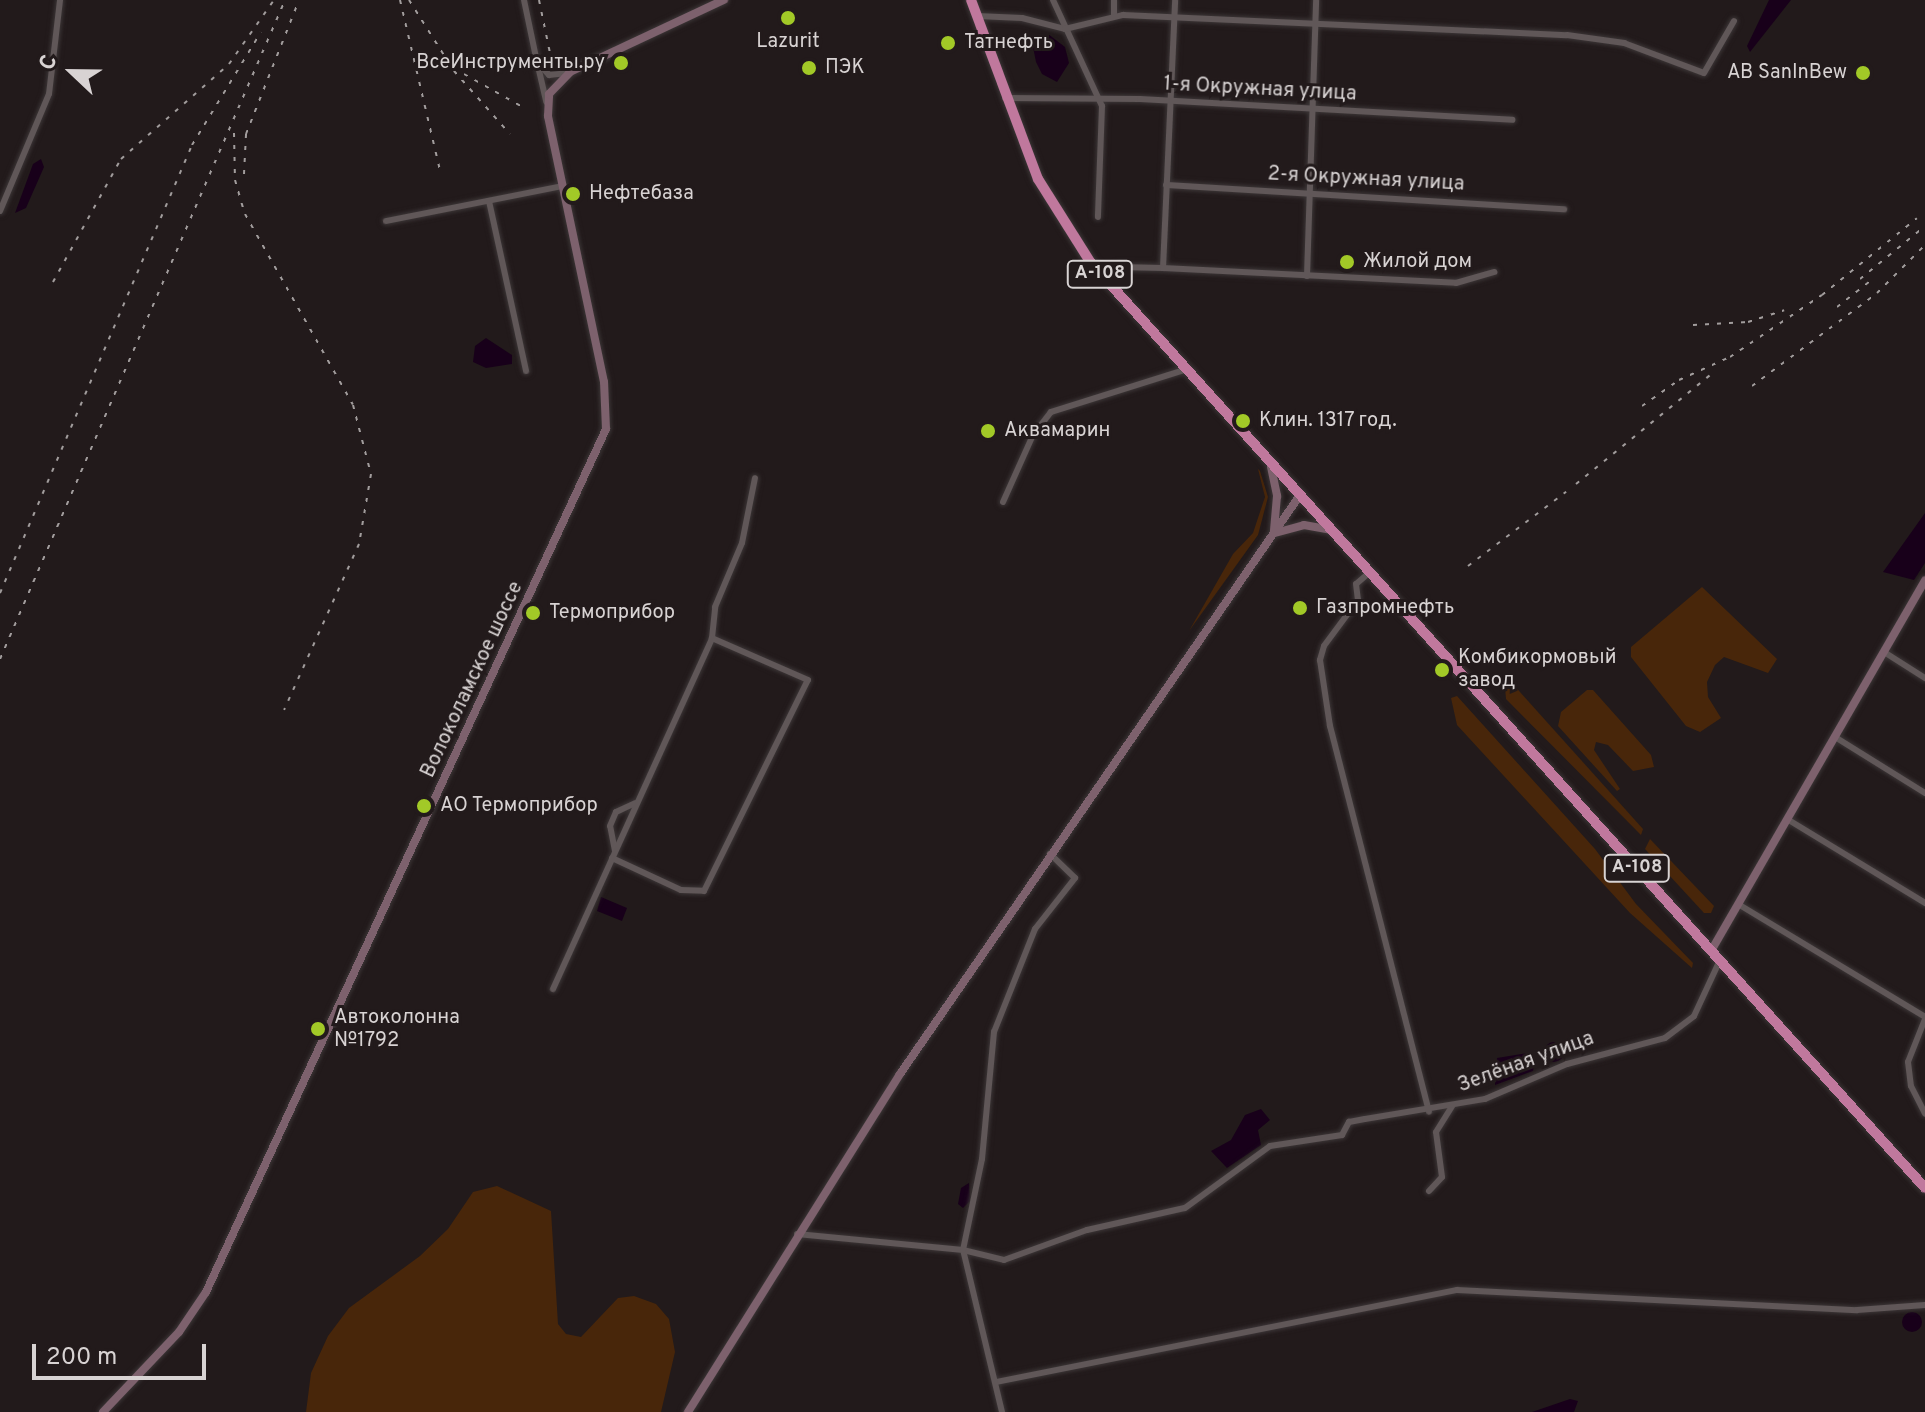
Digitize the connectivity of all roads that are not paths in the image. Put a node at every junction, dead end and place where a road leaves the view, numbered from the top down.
1 (60, 0) edge
2 (524, 0) edge
3 (724, 0) edge
4 (971, 0) edge
5 (1053, 0) edge
6 (1114, 0) edge
7 (1175, 0) edge
8 (1316, 0) edge
9 (1114, 15) junction
10 (977, 16) junction
11 (1174, 17) junction
12 (1734, 21) dead end
13 (1315, 26) junction
14 (1065, 29) junction
15 (537, 62) junction
16 (570, 72) junction
17 (1005, 98) junction
18 (1096, 99) junction
19 (1169, 102) junction
20 (547, 103) junction
21 (1310, 109) junction
22 (1512, 120) dead end
23 (1166, 185) junction
24 (562, 186) junction
25 (1308, 192) junction
26 (489, 201) junction
27 (1564, 209) dead end
28 (0, 211) edge
29 (1098, 217) dead end
30 (386, 221) dead end
31 (1163, 268) junction
32 (1494, 272) dead end
33 (1101, 275) junction
34 (1307, 276) junction
35 (1187, 369) junction
36 (526, 371) dead end
37 (1269, 460) junction
38 (755, 478) dead end
39 (1300, 495) junction
40 (1003, 502) dead end
41 (1333, 531) junction
42 (1274, 533) junction
43 (1370, 572) junction
44 (1925, 580) edge
45 (712, 638) junction
46 (1884, 652) junction
47 (1925, 678) edge
48 (1835, 737) junction
49 (1925, 793) edge
50 (638, 801) junction
51 (1787, 819) junction
52 (1049, 853) junction
53 (614, 854) junction
54 (1925, 903) edge
55 (1738, 904) junction
56 (1711, 951) junction
57 (1720, 960) junction
58 (553, 989) dead end
59 (1925, 1018) edge
60 (1452, 1106) junction
61 (1429, 1112) junction
62 (1925, 1114) edge
63 (1925, 1188) edge
64 (1429, 1191) dead end
65 (797, 1234) junction
66 (963, 1250) junction
67 (1925, 1305) edge
68 (996, 1382) junction
69 (103, 1412) edge
70 (688, 1412) edge
71 (1002, 1412) edge

1 - 28 street
2 - 15 street
3 - 16 street
4 - 10 highway, А-108
5 - 14 street
6 - 9 street
7 - 11 street
8 - 13 street
9 - 11 street
9 - 14 street
10 - 14 street
10 - 17 highway, А-108
11 - 13 street
11 - 19 street
12 - 13 street
13 - 21 street
14 - 18 street
15 - 16 street
15 - 20 street
16 - 20 street
17 - 18 street, 1-я Окружная улица
17 - 33 highway, А-108
18 - 19 street, 1-я Окружная улица
18 - 29 street
19 - 21 street, 1-я Окружная улица
19 - 23 street
20 - 24 street, Волоколамское шоссе
21 - 22 street, 1-я Окружная улица
21 - 25 street
23 - 25 street, 2-я Окружная улица
23 - 31 street
24 - 26 street
24 - 69 street, Волоколамское шоссе
25 - 27 street, 2-я Окружная улица
25 - 34 street
26 - 30 street
26 - 36 street
31 - 33 street
31 - 34 street
32 - 34 street
33 - 35 highway, А-108
35 - 37 highway, А-108
35 - 40 street
37 - 39 highway, А-108
37 - 42 street
38 - 45 street
39 - 41 highway, А-108
39 - 42 street
41 - 42 street
41 - 43 highway, А-108
42 - 52 street
43 - 56 highway, А-108
43 - 61 street
44 - 46 street
45 - 50 street
45 - 53 street
46 - 47 street
46 - 48 street
48 - 49 street
48 - 51 street
50 - 53 street
50 - 53 street
51 - 54 street
51 - 55 street
52 - 65 street
52 - 66 street
53 - 58 street
55 - 56 street
55 - 59 street
56 - 57 highway, А-108
57 - 60 street, Зелёная улица
57 - 63 highway, А-108
59 - 62 street
60 - 61 street, Зелёная улица
60 - 64 street
61 - 66 street, Зелёная улица
65 - 66 street
65 - 70 street
66 - 68 street
67 - 68 street
68 - 71 street

